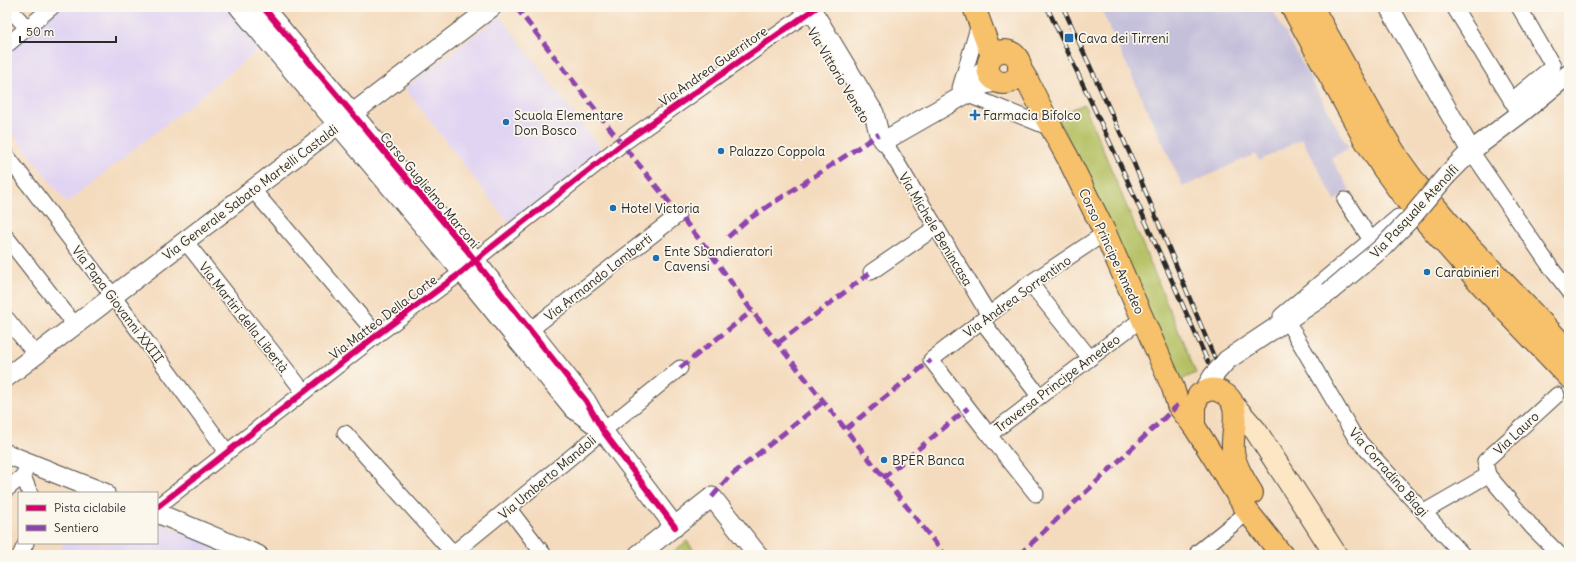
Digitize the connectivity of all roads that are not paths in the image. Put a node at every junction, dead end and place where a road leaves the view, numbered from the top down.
1 (8, 7) edge
2 (52, 7) edge
3 (239, 7) edge
4 (263, 7) edge
5 (492, 7) edge
6 (1292, 7) edge
7 (1312, 7) edge
8 (1389, 7) edge
9 (1454, 7) edge
10 (1519, 7) edge
11 (809, 9) edge
12 (977, 14) edge
13 (27, 28) junction
14 (274, 34) junction
15 (7, 45) edge
16 (1002, 67) junction
17 (1569, 74) edge
18 (963, 91) junction
19 (1515, 107) junction
20 (345, 119) junction
21 (1049, 123) junction
22 (882, 138) junction
23 (622, 144) joint
24 (1471, 151) junction
25 (7, 156) edge
26 (253, 190) junction
27 (1345, 200) dead end
28 (678, 215) dead end
29 (1398, 217) dead end
30 (935, 228) junction
31 (1105, 233) junction
32 (7, 238) edge
33 (1371, 240) junction
34 (185, 241) junction
35 (469, 266) junction
36 (871, 272) dead end
37 (1030, 283) junction
38 (1569, 290) edge
39 (113, 296) junction
40 (985, 318) junction
41 (1142, 318) junction
42 (7, 319) edge
43 (1287, 321) junction
44 (76, 325) junction
45 (377, 335) junction
46 (524, 335) junction
47 (1264, 335) junction
48 (1569, 351) edge
49 (36, 354) junction
50 (1090, 358) junction
51 (931, 360) joint
52 (1227, 360) junction
53 (680, 368) dead end
54 (7, 377) edge
55 (1569, 377) edge
56 (1173, 388) junction
57 (304, 392) junction
58 (1202, 393) junction
59 (1557, 395) dead end
60 (1039, 396) junction
61 (1234, 400) junction
62 (1194, 426) junction
63 (603, 431) junction
64 (345, 433) dead end
65 (989, 435) junction
66 (227, 452) junction
67 (7, 454) edge
68 (26, 470) junction
69 (1488, 475) junction
70 (7, 489) edge
71 (30, 492) edge
72 (102, 492) edge
73 (1036, 494) dead end
74 (158, 505) edge
75 (509, 509) junction
76 (1248, 512) junction
77 (1424, 512) junction
78 (158, 513) edge
79 (675, 527) junction
80 (26, 544) edge
81 (452, 554) edge
82 (20, 555) edge
83 (258, 555) edge
84 (544, 555) edge
85 (638, 555) edge
86 (758, 555) edge
87 (1200, 555) edge
88 (1273, 555) edge
89 (1282, 555) edge
90 (1287, 555) edge
91 (1336, 555) edge
92 (1463, 555) edge
93 (1560, 555) edge

1 - 13 street
2 - 13 street
3 - 14 street, Corso Guglielmo Marconi
4 - 14 street, Corso Guglielmo Marconi
5 - 20 street, Via Generale Sabato Martelli Castaldi
6 - 55 main road
7 - 48 main road
8 - 24 street
9 - 19 street
10 - 19 street
11 - 22 street, Via Vittorio Veneto
11 - 23 street, Via Andrea Guerritore
12 - 16 main road
12 - 18 street
13 - 15 street
14 - 20 street, Corso Guglielmo Marconi
16 - 18 street
16 - 21 main road
17 - 19 street, Via Pasquale Atenolfi
18 - 21 street
18 - 22 street
19 - 24 street, Via Pasquale Atenolfi
20 - 26 street, Via Generale Sabato Martelli Castaldi
20 - 35 street, Corso Guglielmo Marconi
21 - 31 main road, Corso Principe Amedeo
22 - 30 street, Via Michele Benincasa
23 - 35 street, Via Matteo Della Corte
24 - 38 street
24 - 43 street, Via Pasquale Atenolfi, bridge
25 - 39 street, Via Papa Giovanni XXIII
26 - 34 street, Via Generale Sabato Martelli Castaldi
26 - 45 street
27 - 33 street
28 - 46 street, Via Armando Lamberti
29 - 33 street
30 - 36 street
30 - 40 street, Via Michele Benincasa
31 - 37 street, Via Andrea Sorrentino
31 - 41 main road, Corso Principe Amedeo
32 - 44 street
33 - 47 street
34 - 39 street, Via Generale Sabato Martelli Castaldi
34 - 57 street, Via Martiri della Libertà
35 - 45 street, Via Matteo Della Corte
35 - 46 street, Corso Guglielmo Marconi
37 - 40 street, Via Andrea Sorrentino
37 - 50 street
39 - 44 street, Via Generale Sabato Martelli Castaldi
39 - 66 street, Via Papa Giovanni XXIII
40 - 51 street, Via Andrea Sorrentino
40 - 60 street, Via Michele Benincasa
41 - 50 street, Traversa Principe Amedeo
41 - 56 main road, Corso Principe Amedeo
42 - 49 street
43 - 47 street, Via Pasquale Atenolfi
43 - 77 street, Via Corradino Biagi
44 - 49 street, Via Generale Sabato Martelli Castaldi
45 - 57 street, Via Matteo Della Corte
46 - 63 street, Corso Guglielmo Marconi
47 - 52 street, Via Pasquale Atenolfi
49 - 54 street, Via Generale Sabato Martelli Castaldi
50 - 60 street, Traversa Principe Amedeo
51 - 65 street, Traversa Principe Amedeo
52 - 58 street, Via Pasquale Atenolfi
52 - 61 street
53 - 63 street, Via Umberto Mandoli
56 - 58 main road
56 - 62 main road, Corso Principe Amedeo
57 - 66 street, Via Matteo Della Corte
58 - 61 main road
58 - 62 main road
59 - 69 street, Via Lauro
60 - 65 street, Traversa Principe Amedeo
61 - 90 main road
61 - 91 main road
62 - 76 main road, Corso Principe Amedeo
63 - 75 street, Via Umberto Mandoli
63 - 79 street, Corso Guglielmo Marconi
64 - 81 street
65 - 73 street
66 - 74 street, Via Matteo Della Corte
67 - 68 street
68 - 70 street
68 - 71 street
68 - 72 street
69 - 77 street
69 - 93 street
75 - 81 street, Via Umberto Mandoli
75 - 84 street
76 - 87 street
76 - 88 main road, Corso Principe Amedeo
76 - 89 main road
77 - 92 street, Via Corradino Biagi
78 - 83 street
79 - 85 street
79 - 86 street
80 - 82 street

